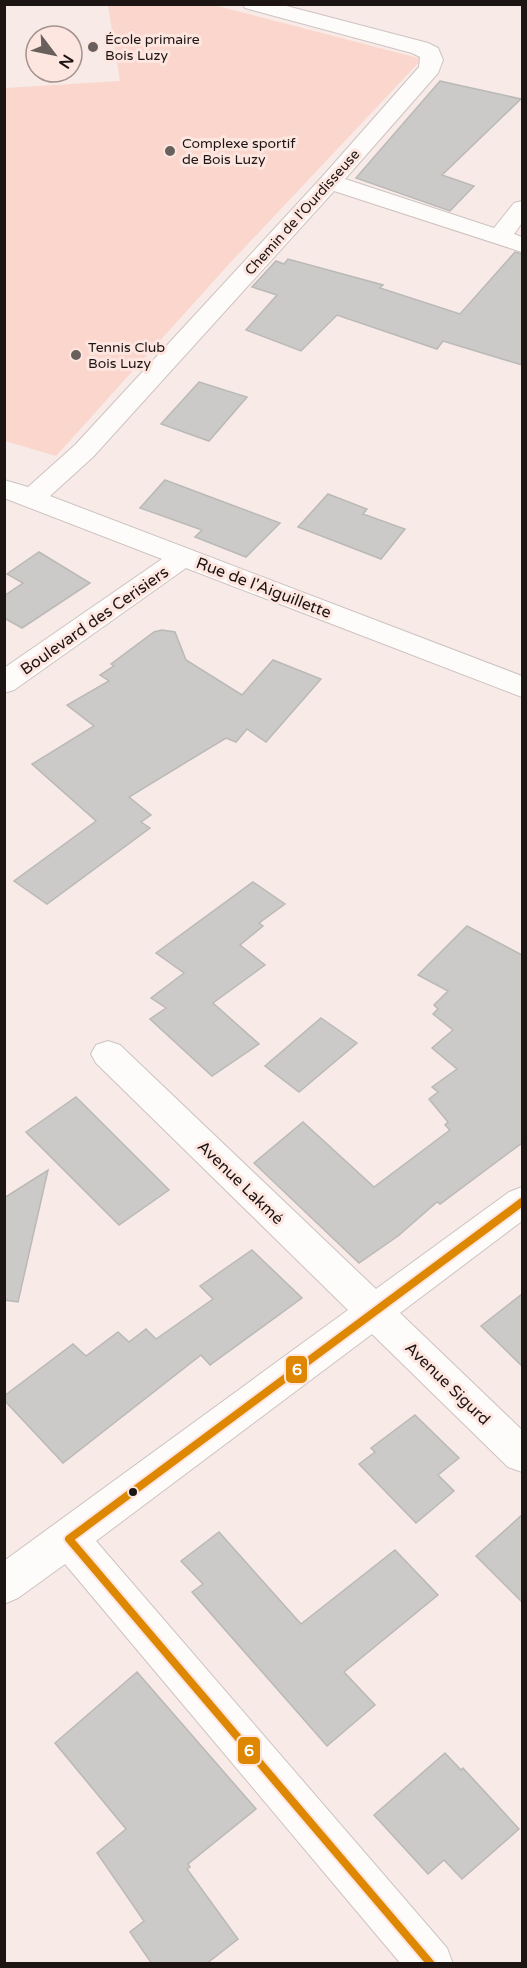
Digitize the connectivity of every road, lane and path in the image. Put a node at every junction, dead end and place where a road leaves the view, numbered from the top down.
1 (252, 4) edge
2 (330, 182) junction
3 (522, 208) edge
4 (500, 237) junction
5 (522, 245) edge
6 (4, 488) edge
7 (32, 498) junction
8 (183, 556) junction
9 (4, 683) edge
10 (522, 687) edge
11 (108, 1053) dead end
12 (522, 1202) edge
13 (374, 1311) junction
14 (522, 1455) edge
15 (69, 1539) junction
16 (4, 1585) edge
17 (431, 1964) edge

1 - 2 street, Chemin de l'Ourdisseuse
2 - 4 street
2 - 7 street, Chemin de l'Ourdisseuse
3 - 4 street
4 - 5 street
6 - 7 street, Rue de l'Aiguillette
7 - 8 street, Rue de l'Aiguillette
8 - 9 street, Boulevard des Cerisiers
8 - 10 street, Rue de l'Aiguillette
11 - 13 street, Avenue Lakmé
12 - 13 street
13 - 14 street, Avenue Sigurd
13 - 15 street
15 - 16 street
15 - 17 street

